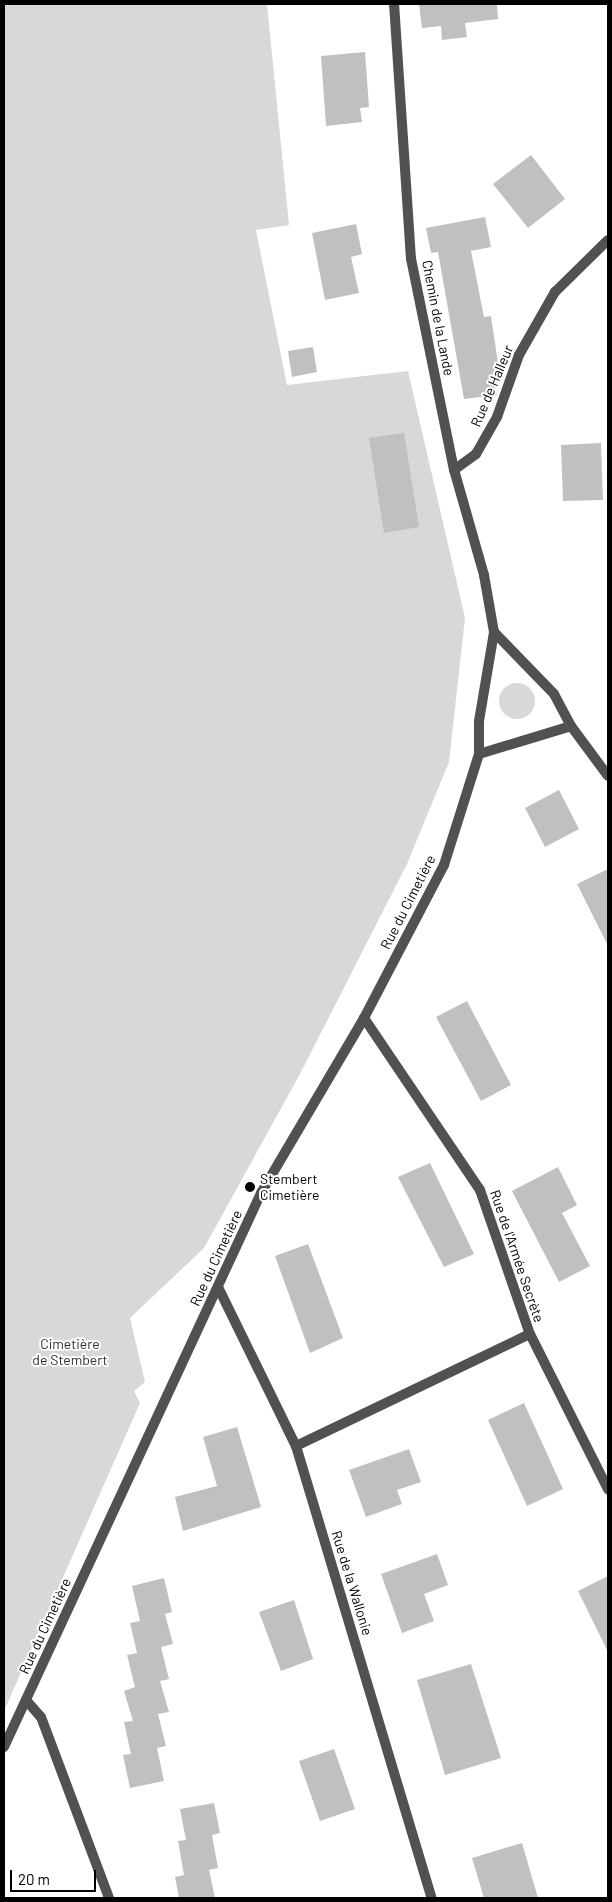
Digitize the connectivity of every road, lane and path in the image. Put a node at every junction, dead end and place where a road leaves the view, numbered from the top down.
1 (394, 4) edge
2 (608, 240) edge
3 (454, 470) junction
4 (494, 632) junction
5 (571, 726) junction
6 (479, 754) junction
7 (608, 776) edge
8 (364, 1018) junction
9 (218, 1287) junction
10 (530, 1334) junction
11 (296, 1446) junction
12 (608, 1489) edge
13 (26, 1700) junction
14 (4, 1747) edge
15 (109, 1898) edge
16 (432, 1898) edge

1 - 3 street, Chemin de la Lande
2 - 3 street, Rue de Halleur
3 - 4 street, Chemin de la Lande
4 - 5 street
4 - 6 street, Rue du Cimetière
5 - 6 street
5 - 7 street
6 - 8 street, Rue du Cimetière
8 - 9 street, Rue du Cimetière
8 - 10 street, Rue de l'Armée Secrète
9 - 11 street, Rue de la Wallonie
9 - 13 street, Rue du Cimetière
10 - 11 street
10 - 12 street, Rue de l'Armée Secrète
11 - 16 street, Rue de la Wallonie
13 - 14 street, Rue du Cimetière
13 - 15 street

